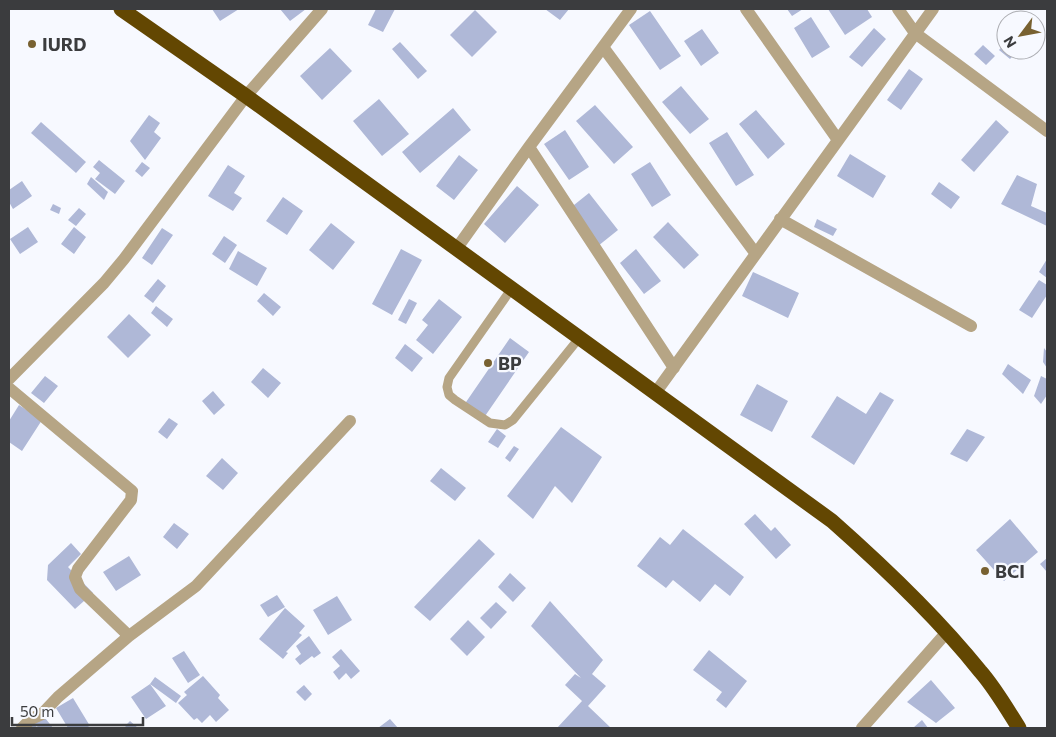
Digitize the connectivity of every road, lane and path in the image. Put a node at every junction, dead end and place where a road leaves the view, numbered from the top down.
1 (121, 9) edge
2 (322, 9) edge
3 (631, 9) edge
4 (746, 9) edge
5 (898, 9) edge
6 (933, 9) edge
7 (915, 33) junction
8 (603, 47) junction
9 (246, 96) junction
10 (1047, 132) edge
11 (838, 140) junction
12 (528, 146) junction
13 (780, 219) junction
14 (457, 248) junction
15 (756, 254) junction
16 (512, 288) junction
17 (971, 326) dead end
18 (580, 337) junction
19 (674, 368) junction
20 (9, 379) edge
21 (9, 388) edge
22 (656, 392) junction
23 (350, 421) dead end
24 (947, 632) junction
25 (129, 636) junction
26 (22, 728) edge
27 (862, 728) edge
28 (1019, 728) edge

1 - 9 highway
2 - 9 street
3 - 8 street
4 - 11 street
5 - 7 street
6 - 7 street
7 - 10 street
7 - 11 street
8 - 12 street
8 - 15 street
9 - 14 highway
9 - 20 street
11 - 13 street
12 - 14 street
12 - 19 street
13 - 15 street
13 - 17 street
14 - 16 highway
15 - 19 street
16 - 18 highway
16 - 18 lane
18 - 22 highway
19 - 22 street
21 - 25 street
22 - 24 highway
23 - 25 street
24 - 27 street
24 - 28 highway
25 - 26 street

